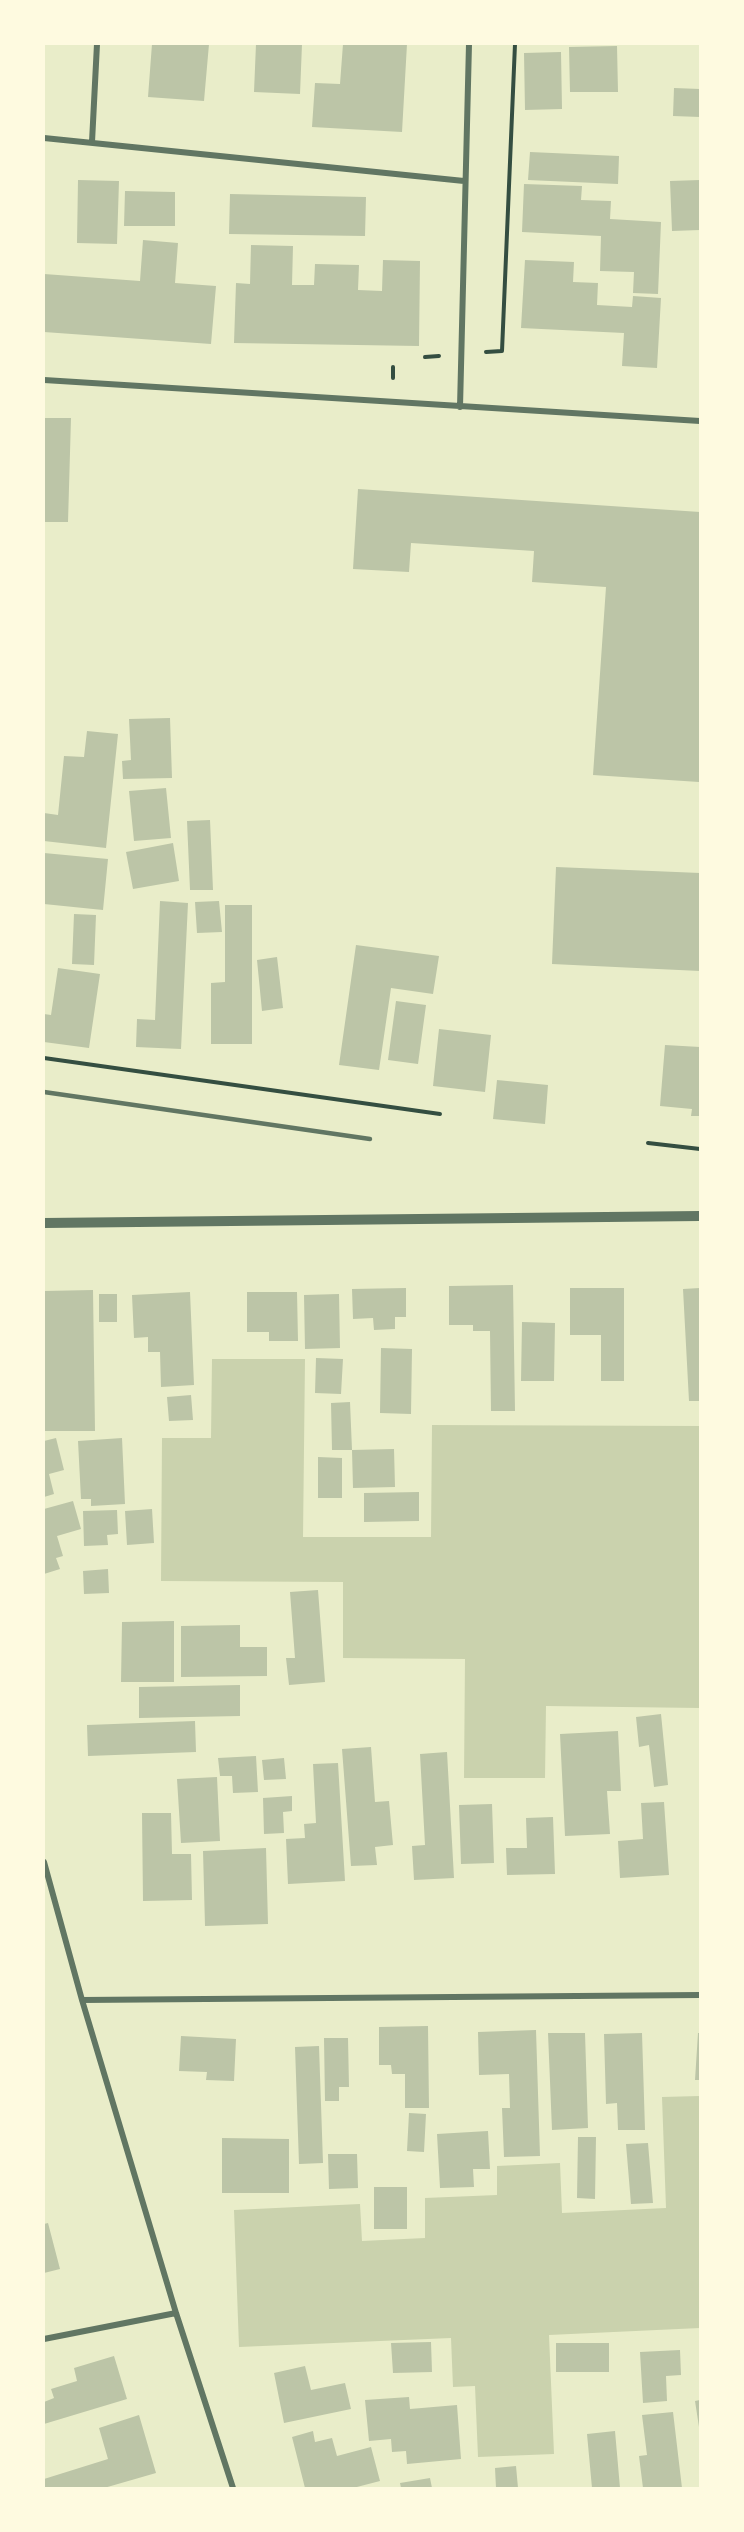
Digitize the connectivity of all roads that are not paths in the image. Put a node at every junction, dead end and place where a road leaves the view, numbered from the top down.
1 (97, 44) edge
2 (469, 44) edge
3 (44, 138) edge
4 (92, 142) junction
5 (464, 180) junction
6 (44, 380) edge
7 (460, 407) junction
8 (700, 421) edge
9 (44, 1092) edge
10 (370, 1139) dead end
11 (700, 1216) edge
12 (44, 1223) edge
13 (44, 1862) edge
14 (700, 1995) edge
15 (82, 2000) junction
16 (176, 2313) junction
17 (44, 2339) edge
18 (233, 2488) edge

1 - 4 street
2 - 5 street
3 - 4 street
4 - 5 street
5 - 7 street
6 - 7 street
7 - 8 street
9 - 10 lane
11 - 12 street
13 - 15 street
14 - 15 street
15 - 16 street
16 - 17 street
16 - 18 street

